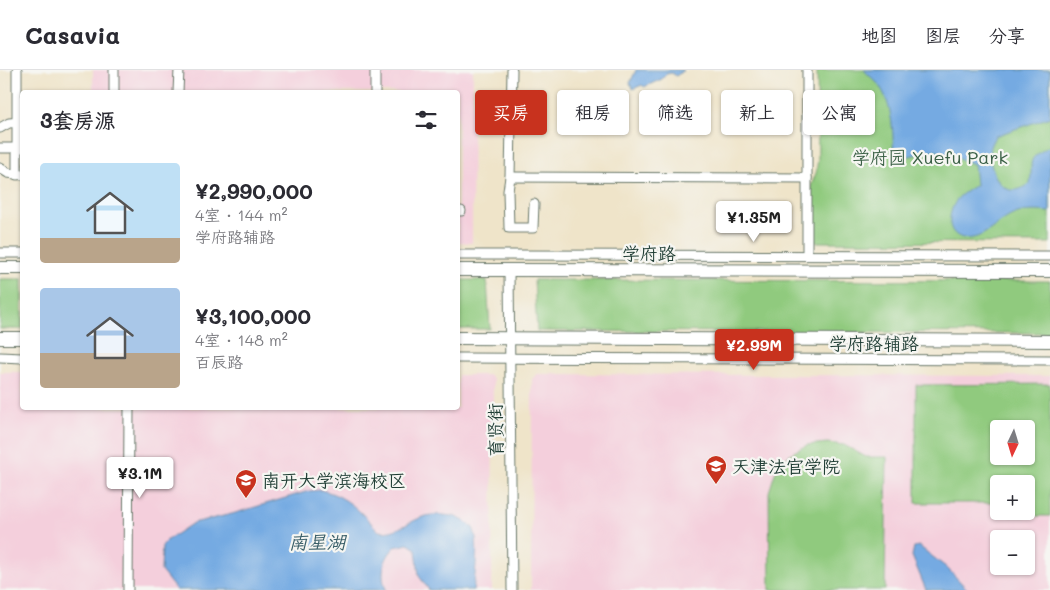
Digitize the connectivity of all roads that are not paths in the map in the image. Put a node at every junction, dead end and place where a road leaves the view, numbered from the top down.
1 (17, 70) edge
2 (114, 70) edge
3 (179, 70) edge
4 (375, 70) edge
5 (512, 70) edge
6 (807, 70) edge
7 (114, 90) edge
8 (178, 90) edge
9 (375, 90) edge
10 (20, 122) edge
11 (0, 128) edge
12 (0, 148) edge
13 (20, 148) edge
14 (0, 168) edge
15 (20, 175) edge
16 (510, 177) junction
17 (807, 178) junction
18 (534, 204) dead end
19 (0, 253) edge
20 (20, 253) edge
21 (460, 255) edge
22 (807, 255) junction
23 (1050, 256) edge
24 (0, 268) edge
25 (20, 268) edge
26 (460, 270) edge
27 (509, 270) junction
28 (1050, 272) edge
29 (0, 338) edge
30 (20, 338) edge
31 (460, 338) edge
32 (510, 338) junction
33 (1050, 341) edge
34 (0, 357) edge
35 (20, 358) edge
36 (460, 358) edge
37 (510, 358) junction
38 (1050, 360) edge
39 (129, 410) edge
40 (128, 590) edge
41 (512, 590) edge

1 - 10 street
2 - 7 street
3 - 8 street
4 - 9 street
5 - 16 street
6 - 17 street
10 - 11 street
10 - 13 street
12 - 13 street
13 - 15 street
14 - 15 street
16 - 17 street
16 - 18 street
17 - 22 street
19 - 20 street
21 - 22 street
22 - 23 street
24 - 25 highway
26 - 27 highway, 学府路
27 - 28 highway, 学府路
27 - 32 street, 育贤街
29 - 30 highway
31 - 32 highway
32 - 33 highway
32 - 37 street, 育贤街
34 - 35 street
36 - 37 street, 学府路辅路
37 - 38 street, 学府路辅路
37 - 41 street, 育贤街
39 - 40 street

